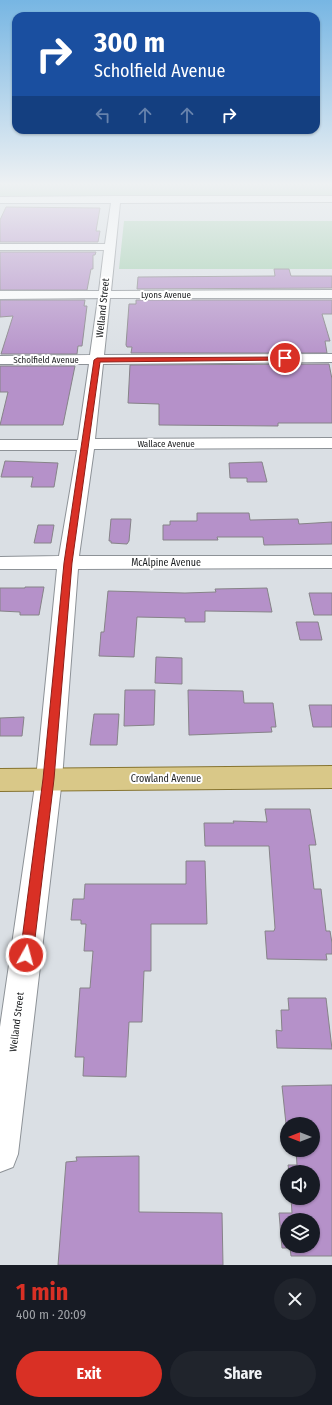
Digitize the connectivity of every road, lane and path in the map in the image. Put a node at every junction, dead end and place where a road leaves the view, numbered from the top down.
1 (111, 242) edge
2 (0, 247) edge
3 (110, 247) junction
4 (332, 294) edge
5 (0, 295) edge
6 (104, 295) junction
7 (332, 358) edge
8 (0, 360) edge
9 (97, 360) junction
10 (332, 443) edge
11 (86, 444) junction
12 (0, 445) edge
13 (332, 562) edge
14 (68, 563) junction
15 (0, 564) edge
16 (332, 777) edge
17 (49, 779) junction
18 (0, 780) edge
19 (0, 1154) edge

1 - 3 street, Welland Street
2 - 3 street
3 - 6 street, Welland Street
4 - 6 street, Lyons Avenue
5 - 6 street, Lyons Avenue
6 - 9 street, Welland Street
7 - 9 street, Scholfield Avenue
8 - 9 street, Scholfield Avenue
9 - 11 street, Welland Street
10 - 11 street, Wallace Avenue
11 - 12 street, Wallace Avenue
11 - 14 street, Welland Street
13 - 14 street, McAlpine Avenue
14 - 15 street, McAlpine Avenue
14 - 17 street, Welland Street
16 - 17 main road, Crowland Avenue
17 - 18 main road, Crowland Avenue
17 - 19 street, Welland Street

